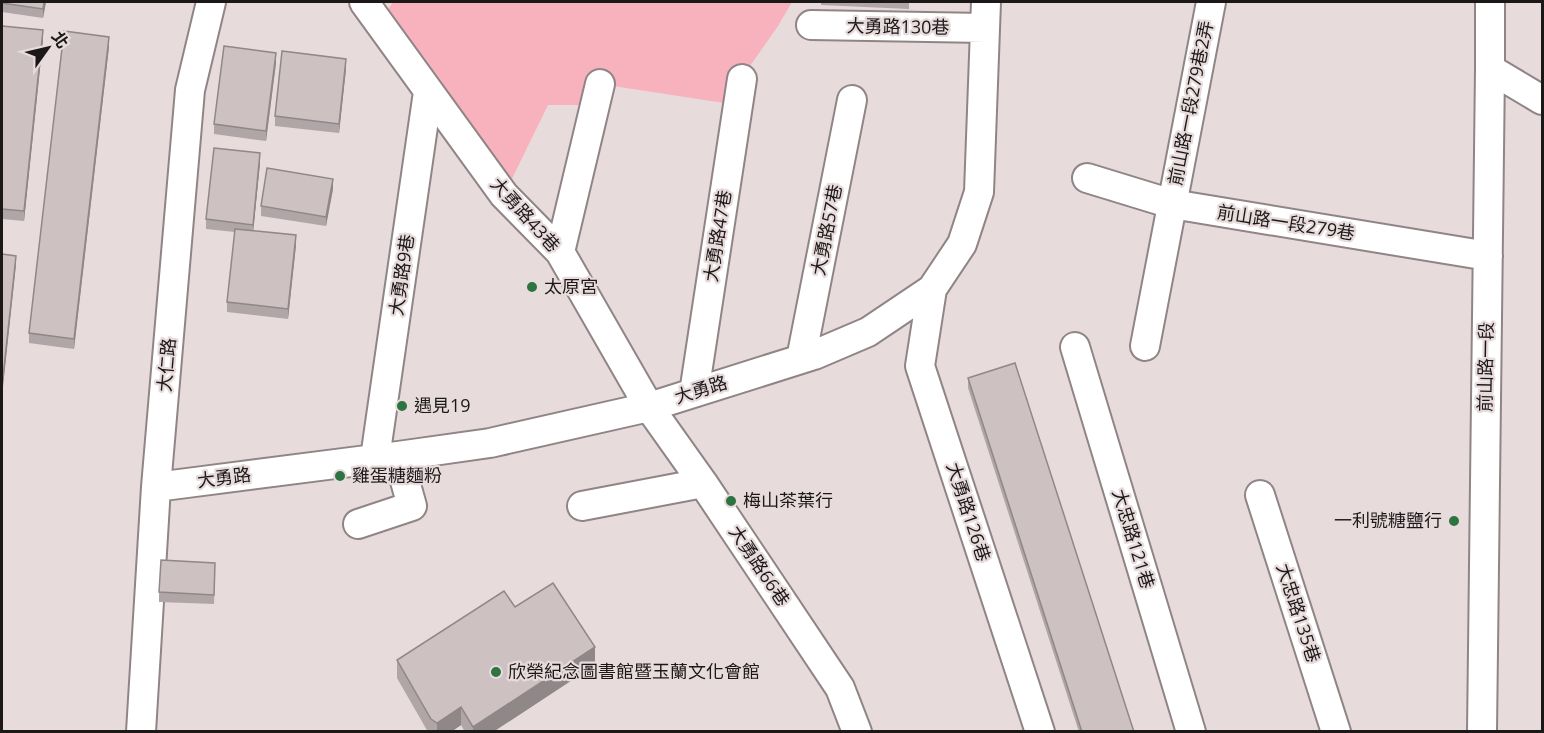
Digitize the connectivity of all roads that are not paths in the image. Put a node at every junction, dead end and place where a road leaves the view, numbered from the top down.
1 (211, 2) edge
2 (364, 2) edge
3 (1211, 2) edge
4 (1490, 2) edge
5 (986, 15) edge
6 (811, 25) dead end
7 (1490, 69) junction
8 (742, 79) dead end
9 (600, 84) dead end
10 (428, 92) junction
11 (852, 100) dead end
12 (1542, 100) edge
13 (1087, 178) dead end
14 (1172, 204) junction
15 (560, 252) junction
16 (1488, 256) junction
17 (932, 289) junction
18 (1145, 346) dead end
19 (1075, 347) dead end
20 (801, 359) junction
21 (694, 393) junction
22 (649, 407) junction
23 (387, 457) junction
24 (703, 483) junction
25 (156, 487) junction
26 (1260, 495) dead end
27 (582, 506) dead end
28 (358, 524) dead end
29 (141, 732) edge
30 (857, 732) edge
31 (1040, 732) edge
32 (1191, 732) edge
33 (1336, 732) edge
34 (1482, 732) edge

1 - 25 street, 大仁路
2 - 10 street, 大勇路43巷
3 - 14 street, 前山路一段279巷2弄
4 - 7 street, 前山路一段
5 - 6 street, 大勇路130巷
5 - 17 street, 大勇路
7 - 12 street
7 - 16 street, 前山路一段
8 - 21 street, 大勇路47巷
9 - 15 street
10 - 15 street, 大勇路43巷
10 - 23 street, 大勇路9巷
11 - 20 street, 大勇路57巷
13 - 14 street, 前山路一段279巷
14 - 16 street, 前山路一段279巷
14 - 18 street, 前山路一段279巷2弄
15 - 22 street, 大勇路43巷
16 - 34 street, 前山路一段
17 - 20 street, 大勇路
17 - 31 street, 大勇路126巷
19 - 32 street, 大忠路121巷
20 - 21 street, 大勇路
21 - 22 street, 大勇路
22 - 23 street, 大勇路
22 - 24 street, 大勇路66巷
23 - 25 street, 大勇路
23 - 28 street
24 - 27 street
24 - 30 street, 大勇路66巷
25 - 29 street, 大仁路
26 - 33 street, 大忠路135巷

